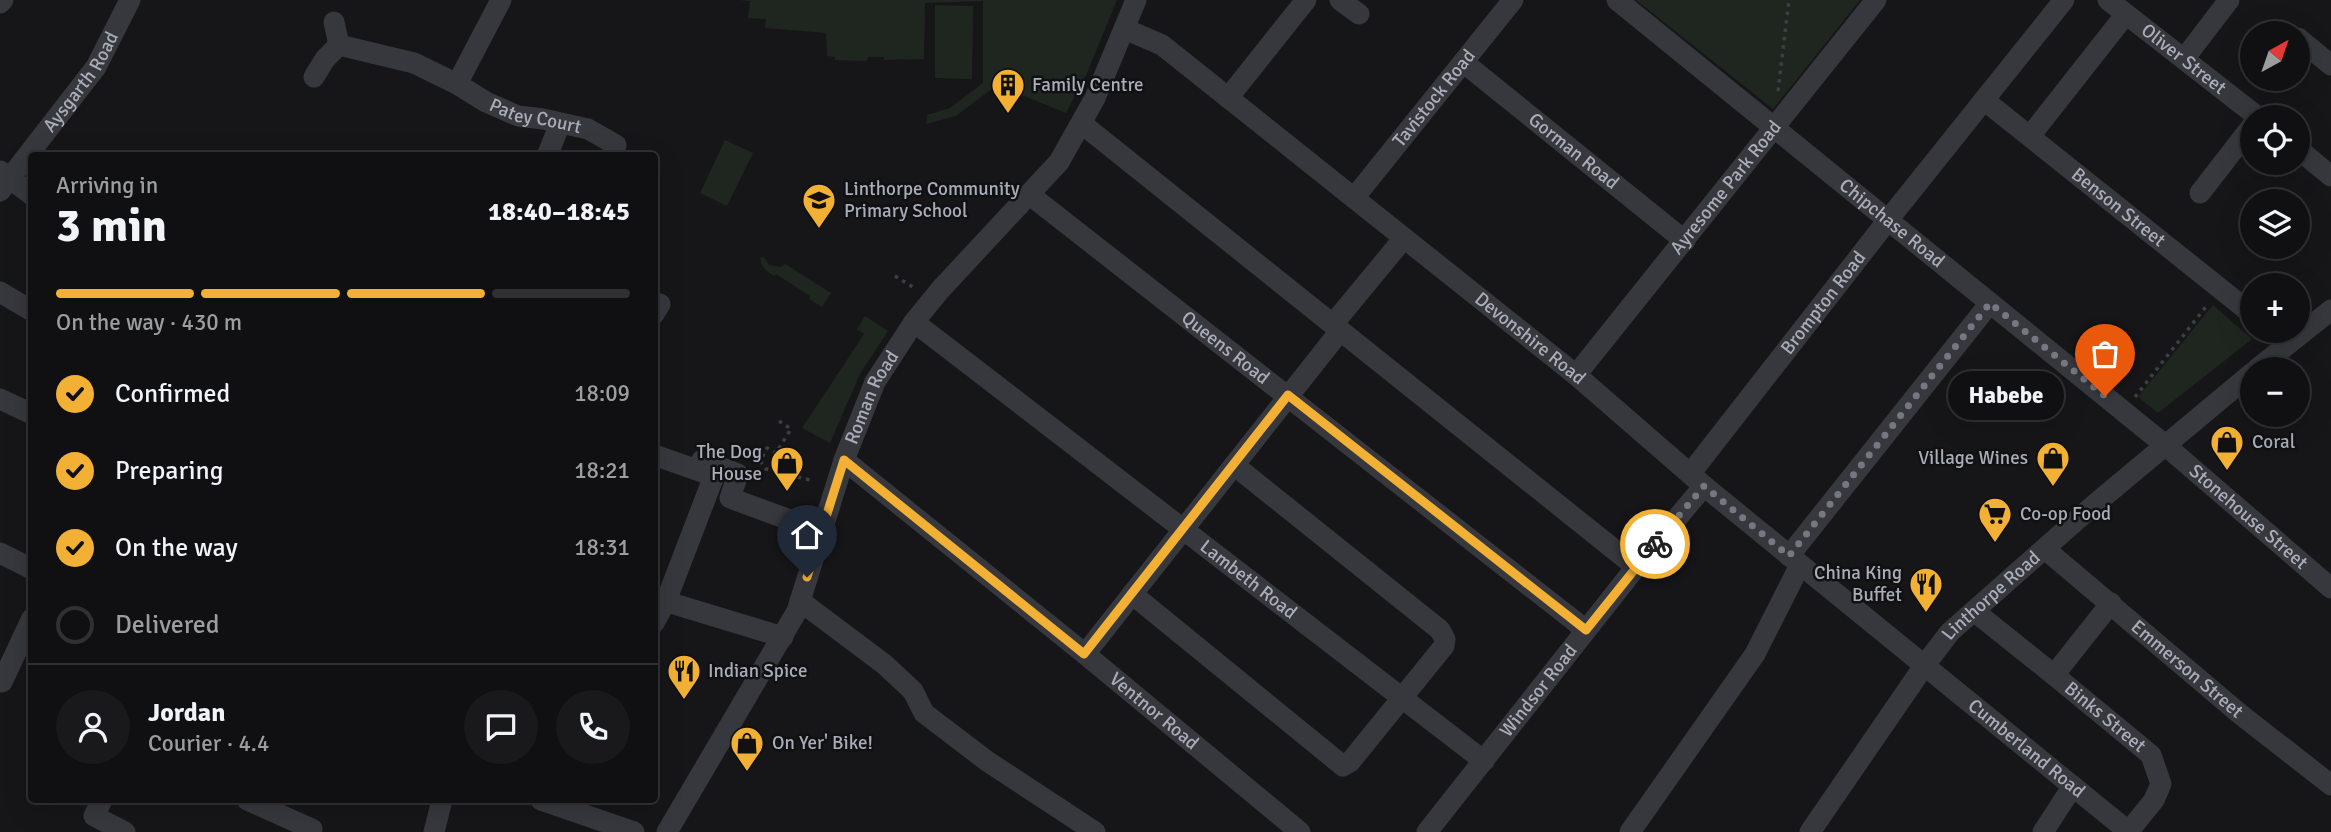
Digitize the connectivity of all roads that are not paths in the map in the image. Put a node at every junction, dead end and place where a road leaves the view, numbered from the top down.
1 (131, 0) edge
2 (501, 0) edge
3 (1136, 0) edge
4 (1306, 0) edge
5 (1340, 0) edge
6 (1513, 0) edge
7 (1617, 0) edge
8 (1876, 0) edge
9 (2064, 0) edge
10 (2108, 0) edge
11 (2230, 0) edge
12 (2126, 13) junction
13 (1359, 14) dead end
14 (334, 22) dead end
15 (1125, 29) junction
16 (339, 45) junction
17 (2310, 48) edge
18 (2184, 59) junction
19 (1463, 62) junction
20 (2331, 65) edge
21 (314, 77) dead end
22 (457, 84) junction
23 (1228, 98) junction
24 (1984, 100) junction
25 (2243, 105) edge
26 (560, 124) junction
27 (1081, 124) junction
28 (1774, 127) junction
29 (2030, 136) junction
30 (2240, 140) edge
31 (616, 145) dead end
32 (549, 152) edge
33 (2310, 159) edge
34 (2331, 176) edge
35 (3, 180) edge
36 (2200, 192) dead end
37 (28, 193) edge
38 (1030, 195) junction
39 (1354, 198) junction
40 (1888, 220) junction
41 (1404, 238) junction
42 (1685, 241) junction
43 (0, 292) edge
44 (1990, 303) junction
45 (2240, 304) edge
46 (28, 310) edge
47 (2331, 310) edge
48 (2310, 321) edge
49 (914, 322) junction
50 (1337, 328) junction
51 (1576, 375) junction
52 (2240, 383) edge
53 (1288, 395) junction
54 (0, 399) edge
55 (28, 412) edge
56 (658, 444) edge
57 (2165, 445) junction
58 (658, 455) edge
59 (844, 460) junction
60 (1234, 466) junction
61 (1697, 480) junction
62 (1184, 530) junction
63 (820, 531) junction
64 (2045, 550) junction
65 (0, 553) edge
66 (1795, 561) junction
67 (28, 567) edge
68 (1636, 567) junction
69 (2331, 588) edge
70 (1132, 594) junction
71 (660, 600) edge
72 (800, 601) junction
73 (2111, 603) junction
74 (1974, 611) junction
75 (28, 627) edge
76 (1586, 630) junction
77 (783, 637) junction
78 (1084, 654) junction
79 (1924, 666) junction
80 (2054, 675) junction
81 (2, 682) dead end
82 (1403, 698) junction
83 (1483, 761) junction
84 (2331, 785) edge
85 (2073, 786) junction
86 (101, 803) edge
87 (253, 803) edge
88 (441, 803) edge
89 (552, 803) edge
90 (314, 831) edge
91 (125, 832) edge
92 (434, 832) edge
93 (634, 832) edge
94 (667, 832) edge
95 (1094, 832) edge
96 (1300, 832) edge
97 (1427, 832) edge
98 (1630, 832) edge
99 (1810, 832) edge
100 (2043, 832) edge
101 (2128, 832) edge

1 - 35 street, Aysgarth Road
2 - 22 street
3 - 15 street, Roman Road
4 - 23 street
5 - 13 street
6 - 19 street, Tavistock Road
7 - 28 street, Chipchase Road
8 - 28 street, Ayresome Park Road
9 - 24 street, Brompton Road
10 - 12 street, Oliver Street
11 - 18 street
12 - 18 street, Oliver Street
12 - 29 street
14 - 16 street
15 - 23 street, Devonshire Road
15 - 27 street, Roman Road
16 - 21 street
16 - 22 street, Patey Court
17 - 20 street
18 - 25 street, Oliver Street
19 - 39 street, Tavistock Road
19 - 42 street, Gorman Road
22 - 26 street, Patey Court
23 - 39 street, Devonshire Road
24 - 29 street, Benson Street
24 - 40 street, Brompton Road
26 - 31 street, Patey Court
26 - 32 street
27 - 38 street, Roman Road
27 - 50 street
28 - 40 street, Chipchase Road
28 - 42 street, Ayresome Park Road
29 - 45 street, Benson Street
30 - 36 street
33 - 34 street
35 - 37 street
38 - 49 street, Roman Road
38 - 53 street, Queens Road
39 - 41 street, Devonshire Road
40 - 44 street, Chipchase Road
40 - 61 street, Brompton Road
41 - 50 street
41 - 51 street, Devonshire Road
42 - 51 street, Ayresome Park Road
43 - 46 street
44 - 57 street, Chipchase Road
44 - 66 street
47 - 48 street
49 - 59 street, Roman Road
49 - 62 street, Lambeth Road
50 - 53 street
50 - 68 street
51 - 61 street, Devonshire Road
52 - 57 street, Linthorpe Road
53 - 60 street
53 - 76 street, Queens Road
54 - 55 street
56 - 63 street
57 - 64 street, Linthorpe Road
57 - 69 street, Stonehouse Street
58 - 71 street
59 - 63 street, Roman Road
59 - 78 street, Ventnor Road
60 - 62 street
60 - 82 street
61 - 66 street, Devonshire Road
61 - 68 street, Windsor Road
62 - 70 street
62 - 82 street, Lambeth Road
63 - 72 street, Roman Road
64 - 73 street, Emmerson Street
64 - 74 street, Linthorpe Road
65 - 67 street
66 - 79 street, Devonshire Road
66 - 98 street
68 - 76 street, Windsor Road
70 - 78 street
70 - 82 street
71 - 77 street
72 - 77 street, Roman Road
72 - 95 street
73 - 80 street, Binks Street
73 - 84 street, Emmerson Street
74 - 79 street, Linthorpe Road
74 - 80 street, Binks Street
75 - 81 street
76 - 83 street, Windsor Road
77 - 94 street, Roman Road
78 - 96 street, Ventnor Road
79 - 85 street, Cumberland Road
79 - 99 street, Linthorpe Road
80 - 101 street, Binks Street
82 - 83 street, Lambeth Road
83 - 97 street, Windsor Road
85 - 100 street
85 - 101 street, Cumberland Road
86 - 91 street
87 - 90 street
88 - 92 street
89 - 93 street

